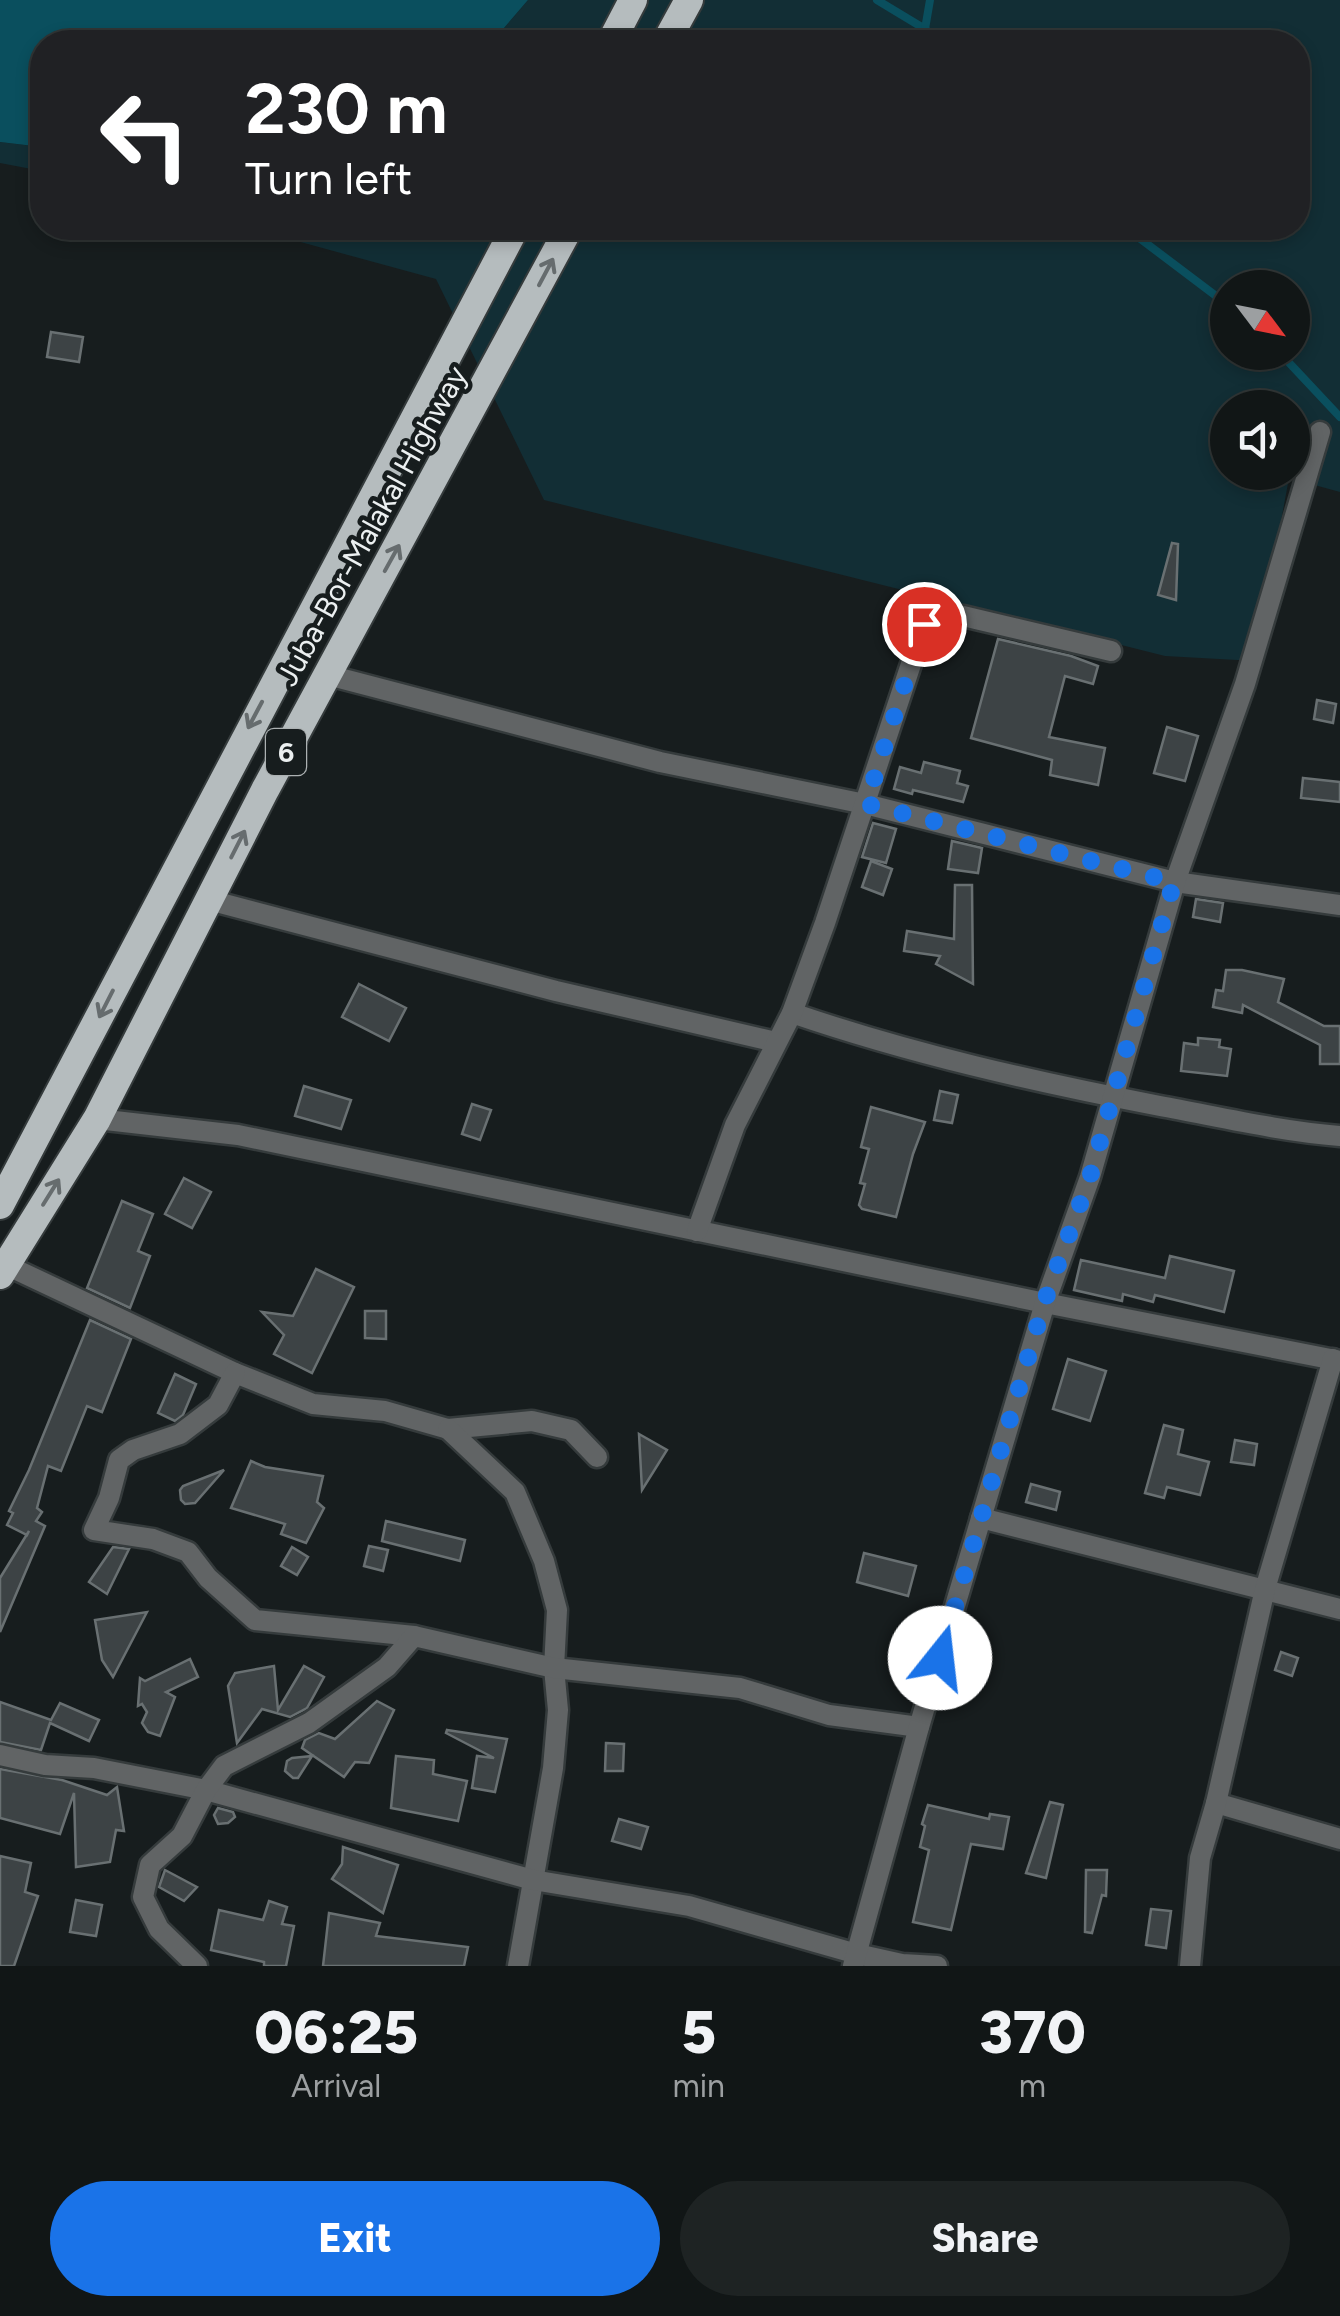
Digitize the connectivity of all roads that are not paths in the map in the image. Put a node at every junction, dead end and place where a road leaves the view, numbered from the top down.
1 (634, 0) edge
2 (688, 0) edge
3 (618, 30) edge
4 (672, 30) edge
5 (509, 240) edge
6 (563, 240) edge
7 (1320, 432) dead end
8 (1111, 651) dead end
9 (328, 676) junction
10 (866, 804) junction
11 (1174, 882) junction
12 (209, 900) junction
13 (1340, 906) edge
14 (792, 1013) junction
15 (776, 1042) junction
16 (1112, 1096) junction
17 (97, 1118) junction
18 (1340, 1136) edge
19 (0, 1204) edge
20 (697, 1231) junction
21 (3, 1270) edge
22 (1044, 1303) junction
23 (1336, 1360) edge
24 (234, 1373) junction
25 (448, 1429) junction
26 (597, 1457) dead end
27 (981, 1518) junction
28 (1265, 1589) junction
29 (1340, 1609) edge
30 (414, 1636) junction
31 (554, 1668) junction
32 (919, 1727) junction
33 (0, 1755) edge
34 (206, 1790) junction
35 (1216, 1803) junction
36 (1340, 1839) edge
37 (533, 1880) junction
38 (855, 1960) edge
39 (198, 1966) edge
40 (518, 1966) edge
41 (936, 1966) edge
42 (1190, 1966) edge

1 - 3 highway
2 - 4 highway
5 -> 19 highway, Juba-Bor-Malakal Highway / 6
9 -> 6 highway, Juba-Bor-Malakal Highway / 6
7 - 11 street
8 - 10 street
9 - 10 street
12 -> 9 highway, Juba-Bor-Malakal Highway / 6
10 - 11 street
10 - 14 street
11 - 13 street
11 - 16 street
12 - 15 street
12 - 17 highway, Juba-Bor-Malakal Highway / 6
14 - 15 street
14 - 16 street
15 - 20 street
16 - 18 street
16 - 22 street
17 - 20 street
21 -> 17 highway, Juba-Bor-Malakal Highway / 6
20 - 22 street
21 - 24 street
22 - 23 street
22 - 27 street
23 - 28 street
24 - 25 street
24 - 30 street
25 - 26 street
25 - 31 street
27 - 28 street
27 - 32 street
28 - 29 street
28 - 35 street
30 - 31 street
30 - 34 street
31 - 32 street
31 - 37 street
32 - 38 street
33 - 34 street
34 - 37 street
34 - 39 street
35 - 36 street
35 - 42 street
37 - 38 street
37 - 40 street
38 - 41 street

